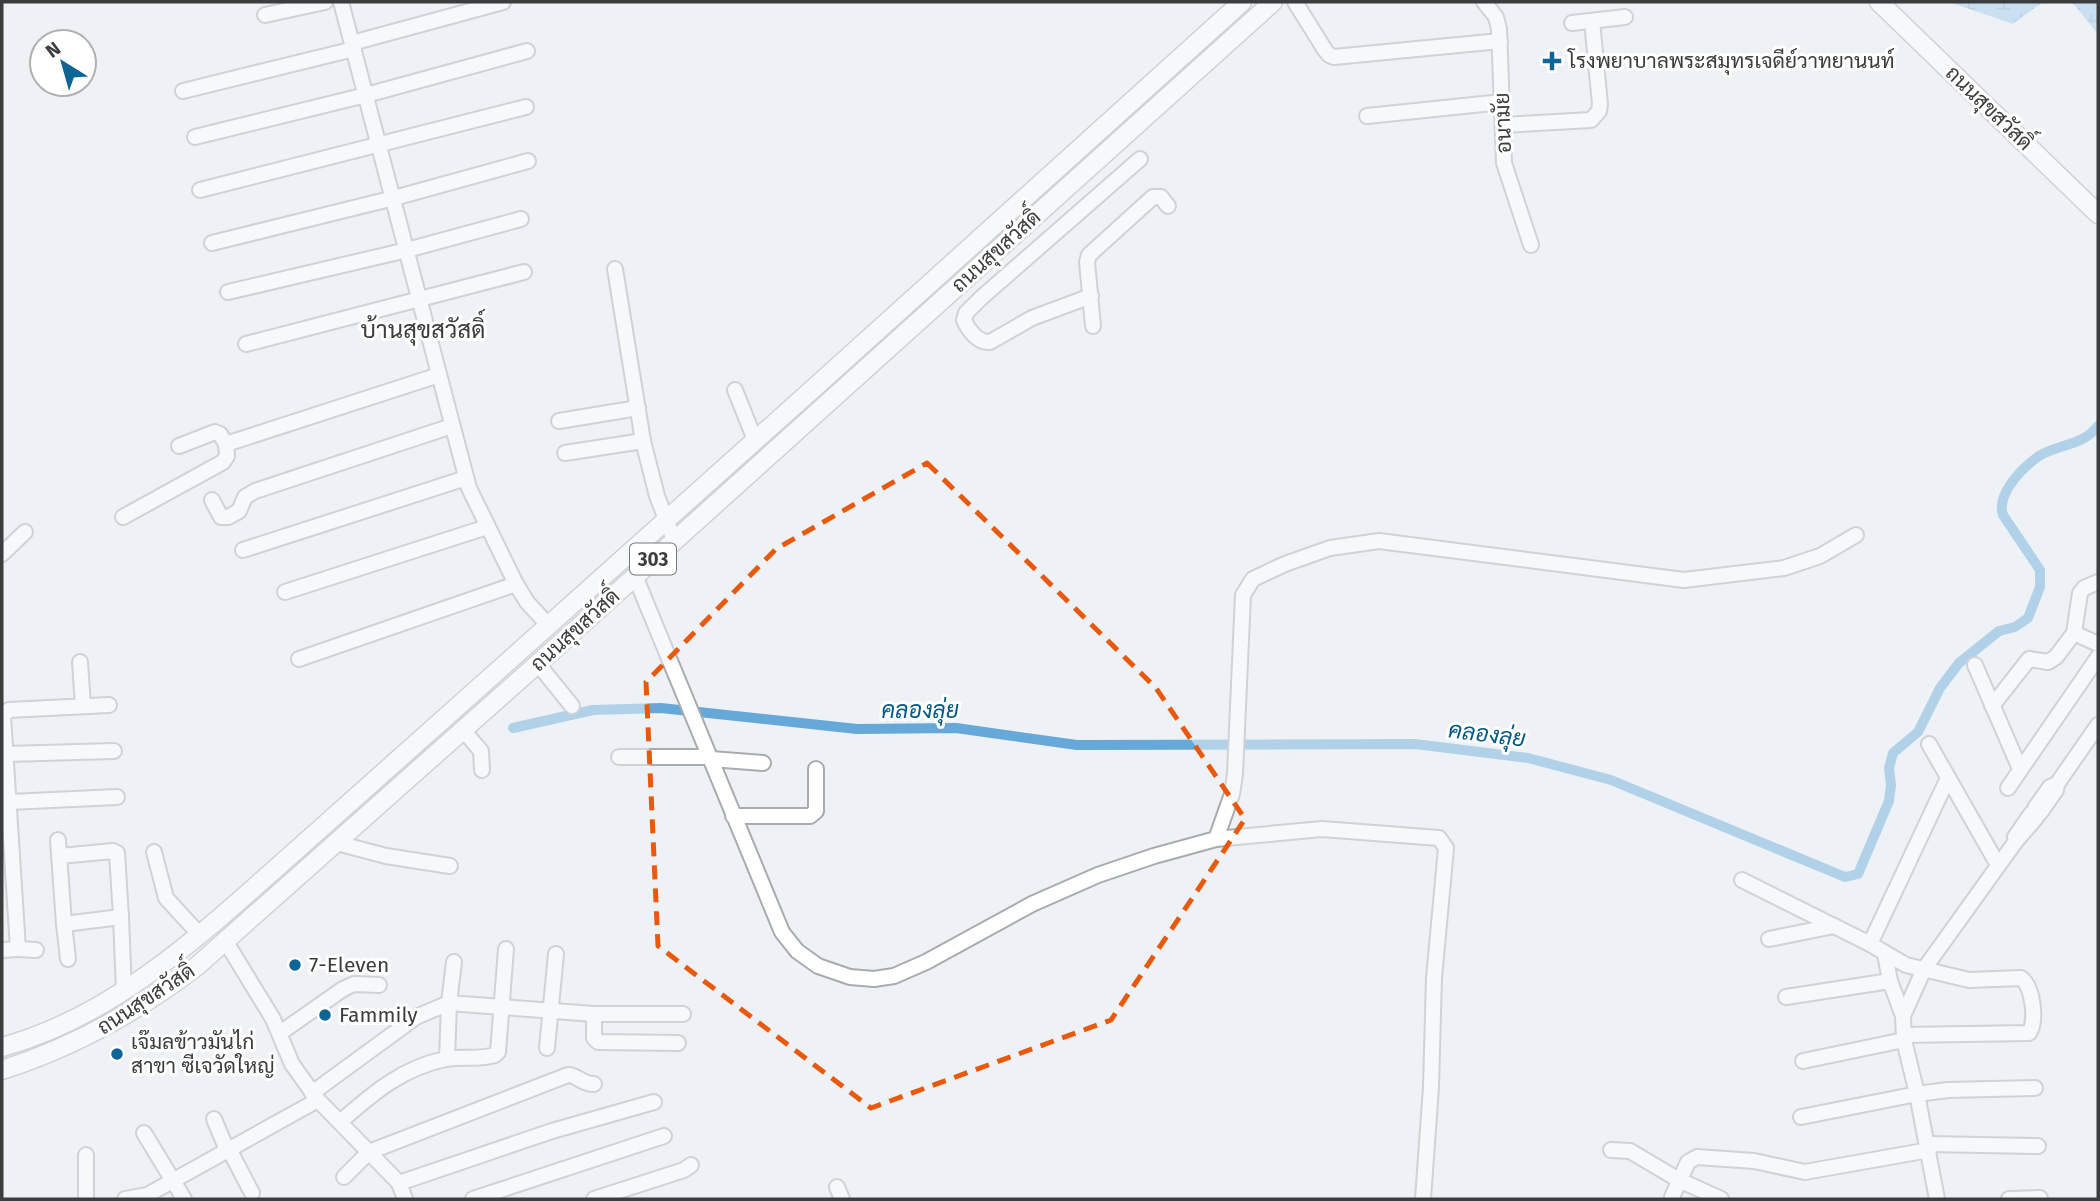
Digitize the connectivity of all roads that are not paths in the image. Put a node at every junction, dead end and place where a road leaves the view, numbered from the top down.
1 (325, 2) edge
2 (341, 2) edge
3 (503, 2) edge
4 (1242, 2) edge
5 (1273, 2) edge
6 (1295, 2) edge
7 (1484, 2) edge
8 (1879, 2) edge
9 (265, 15) dead end
10 (1625, 17) dead end
11 (1592, 21) junction
12 (1572, 23) dead end
13 (1500, 41) junction
14 (353, 46) junction
15 (527, 51) dead end
16 (183, 91) dead end
17 (366, 95) junction
18 (1502, 102) junction
19 (526, 107) dead end
20 (1367, 116) dead end
21 (1503, 125) junction
22 (195, 137) dead end
23 (380, 145) junction
24 (1140, 159) dead end
25 (528, 162) dead end
26 (200, 190) dead end
27 (394, 198) junction
28 (1049, 203) junction
29 (1168, 206) dead end
30 (2098, 214) edge
31 (521, 219) dead end
32 (1068, 223) junction
33 (1008, 240) junction
34 (212, 243) dead end
35 (1531, 245) dead end
36 (407, 250) junction
37 (1026, 259) junction
38 (615, 269) dead end
39 (524, 272) dead end
40 (964, 279) junction
41 (228, 292) dead end
42 (1091, 296) junction
43 (981, 298) junction
44 (420, 300) junction
45 (1093, 326) dead end
46 (246, 344) dead end
47 (439, 375) junction
48 (735, 390) dead end
49 (638, 408) junction
50 (559, 421) dead end
51 (452, 426) junction
52 (755, 440) junction
53 (643, 441) junction
54 (226, 444) junction
55 (179, 446) dead end
56 (565, 453) dead end
57 (466, 478) junction
58 (212, 500) dead end
59 (123, 517) dead end
60 (666, 522) junction
61 (487, 527) junction
62 (25, 533) dead end
63 (1856, 535) dead end
64 (674, 540) junction
65 (243, 550) dead end
66 (2, 554) edge
67 (635, 576) junction
68 (2098, 582) edge
69 (516, 584) junction
70 (285, 592) dead end
71 (549, 626) junction
72 (2074, 633) junction
73 (2098, 644) edge
74 (2098, 657) edge
75 (299, 659) dead end
76 (80, 662) dead end
77 (538, 664) junction
78 (1975, 665) dead end
79 (109, 705) dead end
80 (83, 706) junction
81 (572, 706) dead end
82 (1993, 706) junction
83 (2098, 725) edge
84 (463, 730) junction
85 (1929, 744) dead end
86 (114, 751) dead end
87 (6, 754) junction
88 (620, 757) dead end
89 (710, 758) junction
90 (763, 762) dead end
91 (816, 769) dead end
92 (2021, 769) junction
93 (482, 770) dead end
94 (5, 772) edge
95 (1948, 778) junction
96 (2008, 788) dead end
97 (117, 797) dead end
98 (9, 803) junction
99 (733, 816) junction
100 (1216, 839) junction
101 (58, 840) dead end
102 (337, 843) junction
103 (154, 852) dead end
104 (60, 856) junction
105 (1998, 865) junction
106 (450, 866) dead end
107 (1742, 880) dead end
108 (121, 917) junction
109 (64, 924) junction
110 (1834, 926) junction
111 (199, 934) junction
112 (1769, 939) dead end
113 (226, 942) junction
114 (1870, 944) junction
115 (18, 949) junction
116 (506, 949) dead end
117 (2, 950) edge
118 (36, 950) dead end
119 (556, 954) dead end
120 (1885, 954) junction
121 (68, 959) dead end
122 (454, 962) dead end
123 (1924, 969) junction
124 (1890, 981) junction
125 (379, 985) dead end
126 (124, 992) junction
127 (1786, 997) dead end
128 (449, 1003) junction
129 (501, 1007) junction
130 (552, 1010) junction
131 (594, 1014) junction
132 (683, 1014) dead end
133 (1903, 1016) junction
134 (280, 1033) junction
135 (1904, 1037) junction
136 (678, 1043) dead end
137 (2, 1047) edge
138 (547, 1048) dead end
139 (447, 1059) junction
140 (1803, 1060) dead end
141 (2, 1070) edge
142 (594, 1084) dead end
143 (2035, 1088) dead end
144 (1917, 1094) junction
145 (315, 1096) junction
146 (654, 1102) dead end
147 (1801, 1117) dead end
148 (214, 1119) dead end
149 (340, 1122) junction
150 (144, 1133) dead end
151 (664, 1136) dead end
152 (2038, 1146) dead end
153 (1928, 1147) junction
154 (228, 1150) junction
155 (1611, 1150) dead end
156 (369, 1152) junction
157 (86, 1154) dead end
158 (691, 1165) dead end
159 (344, 1177) dead end
160 (172, 1180) junction
161 (1679, 1180) junction
162 (399, 1183) junction
163 (252, 1193) dead end
164 (1672, 1197) dead end
165 (2040, 1198) edge
166 (86, 1199) edge
167 (125, 1199) edge
168 (184, 1199) edge
169 (405, 1199) edge
170 (472, 1199) edge
171 (594, 1199) edge
172 (1423, 1199) edge
173 (1721, 1199) edge
174 (1937, 1199) edge
175 (2009, 1199) edge

1 - 9 street
2 - 14 street
3 - 14 street
4 - 52 main road, ถนนสุขสวัสดิ์ / 303
5 - 28 main road, ถนนสุขสวัสดิ์ / 303
6 - 13 street
7 - 13 street, อนามัย
8 - 30 main road, ถนนสุขสวัสดิ์
10 - 11 street
11 - 12 street
11 - 21 street
13 - 18 street, อนามัย
14 - 16 street
14 - 17 street
15 - 17 street
17 - 22 street
17 - 23 street
18 - 20 street
18 - 21 street, อนามัย
19 - 23 street
21 - 35 street, อนามัย
23 - 26 street
23 - 27 street
24 - 32 street
25 - 27 street
27 - 34 street
27 - 36 street
28 - 32 street
28 - 33 main road, ถนนสุขสวัสดิ์ / 303
29 - 42 street
31 - 36 street
32 - 37 street
33 - 37 street
33 - 40 main road, ถนนสุขสวัสดิ์ / 303
36 - 41 street
36 - 44 street
37 - 43 street
38 - 49 street
39 - 44 street
40 - 43 street
40 - 64 main road, ถนนสุขสวัสดิ์ / 303
42 - 43 street
42 - 45 street
44 - 46 street
44 - 47 street
47 - 51 street
47 - 54 street
48 - 52 street
49 - 50 street
49 - 53 street
51 - 57 street
51 - 58 street
52 - 60 main road, ถนนสุขสวัสดิ์ / 303
53 - 56 street
53 - 60 street
54 - 55 street
54 - 59 street
57 - 61 street
57 - 65 street
60 - 64 street
60 - 71 main road, ถนนสุขสวัสดิ์ / 303
61 - 69 street
61 - 70 street
62 - 66 street
63 - 100 street
64 - 67 main road, ถนนสุขสวัสดิ์ / 303
67 - 77 main road, ถนนสุขสวัสดิ์ / 303
67 - 89 street
68 - 72 street
69 - 71 street
69 - 75 street
71 - 111 main road, ถนนสุขสวัสดิ์ / 303
72 - 73 street
72 - 82 street
74 - 92 street
76 - 80 street
77 - 81 street
77 - 84 main road, ถนนสุขสวัสดิ์ / 303
78 - 82 street
79 - 80 street
80 - 87 street
82 - 92 street
83 - 105 street
84 - 93 street
84 - 102 main road, ถนนสุขสวัสดิ์ / 303
85 - 95 street
86 - 87 street
87 - 94 street
88 - 89 street
89 - 90 street
89 - 99 street
91 - 99 street
92 - 96 street
94 - 98 street
95 - 105 street
95 - 114 street
97 - 98 street
98 - 115 street
99 - 100 street
100 - 172 street
101 - 104 street
102 - 106 street
102 - 113 main road, ถนนสุขสวัสดิ์ / 303
103 - 111 street
104 - 108 street
104 - 109 street
105 - 123 street
107 - 110 street
108 - 109 street
108 - 126 street
109 - 121 street
110 - 112 street
110 - 114 street
111 - 126 main road, ถนนสุขสวัสดิ์ / 303
113 - 134 street
113 - 141 main road, ถนนสุขสวัสดิ์ / 303
114 - 120 street
115 - 117 street
115 - 118 street
116 - 129 street
119 - 130 street
120 - 123 street
120 - 124 street
122 - 128 street
123 - 133 street
123 - 135 street
124 - 127 street
124 - 133 street
125 - 134 street
126 - 137 main road, ถนนสุขสวัสดิ์ / 303
128 - 129 street
128 - 139 street
128 - 145 street
129 - 130 street
129 - 139 street
130 - 131 street
130 - 138 street
131 - 132 street
131 - 136 street
133 - 135 street
134 - 145 street
135 - 140 street
135 - 144 street
139 - 149 street
142 - 156 street
143 - 144 street
144 - 147 street
144 - 153 street
145 - 149 street
145 - 154 street
146 - 162 street
148 - 154 street
149 - 156 street
150 - 160 street
151 - 170 street
152 - 153 street
153 - 161 street
153 - 174 street
154 - 160 street
154 - 163 street
155 - 161 street
156 - 159 street
156 - 162 street
157 - 166 street
158 - 171 street
160 - 167 street
160 - 168 street
161 - 164 street
161 - 173 street
162 - 169 street
165 - 175 street

